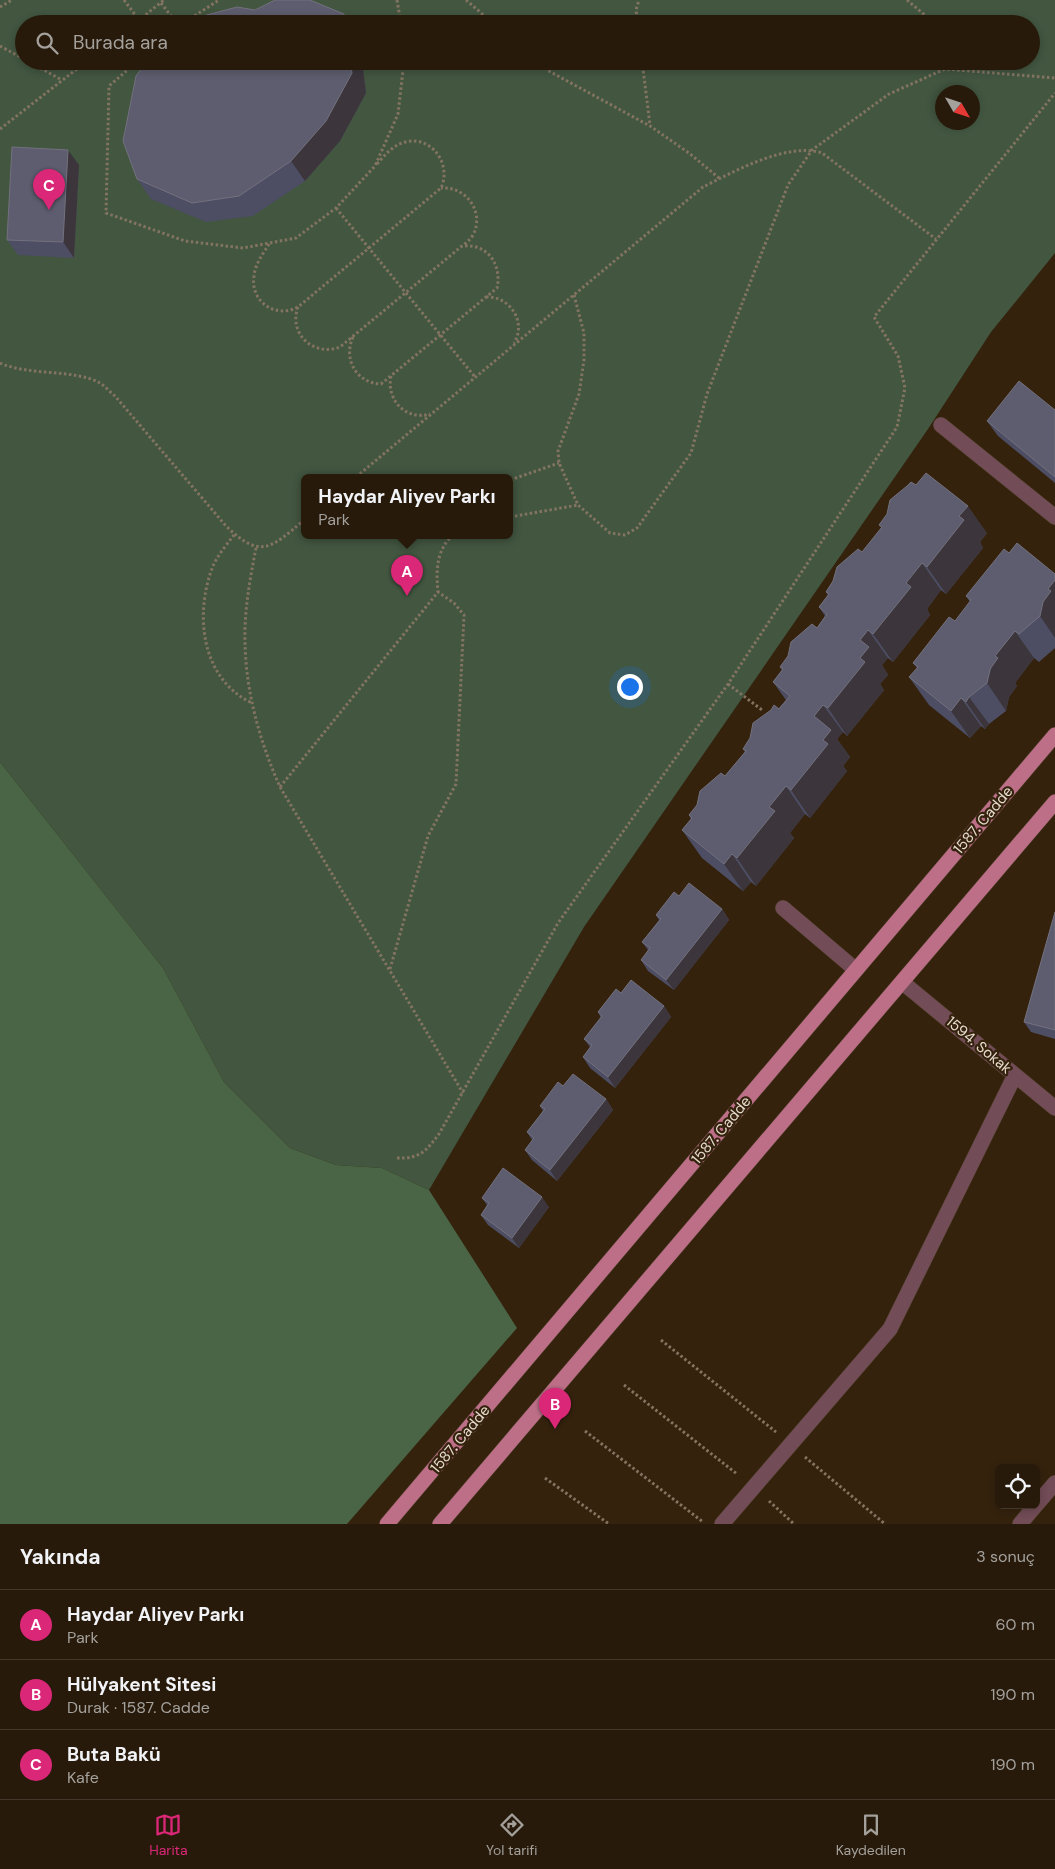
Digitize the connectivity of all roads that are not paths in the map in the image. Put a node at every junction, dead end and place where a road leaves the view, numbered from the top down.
1 (941, 425) dead end
2 (1055, 517) edge
3 (1055, 735) edge
4 (1055, 802) edge
5 (782, 908) dead end
6 (856, 970) junction
7 (902, 982) junction
8 (1015, 1075) junction
9 (1055, 1108) edge
10 (1055, 1483) edge
11 (1040, 1500) edge
12 (1033, 1509) edge
13 (388, 1524) edge
14 (440, 1524) edge
15 (722, 1524) edge
16 (1020, 1524) edge

1 - 2 street
3 - 6 main road, 1587. Cadde
4 - 7 main road
5 - 6 street
6 - 13 main road, 1587. Cadde
7 - 8 street, 1594. Sokak
7 - 14 main road
8 - 9 street, 1594. Sokak
8 - 15 street
10 - 11 street
12 - 16 street

